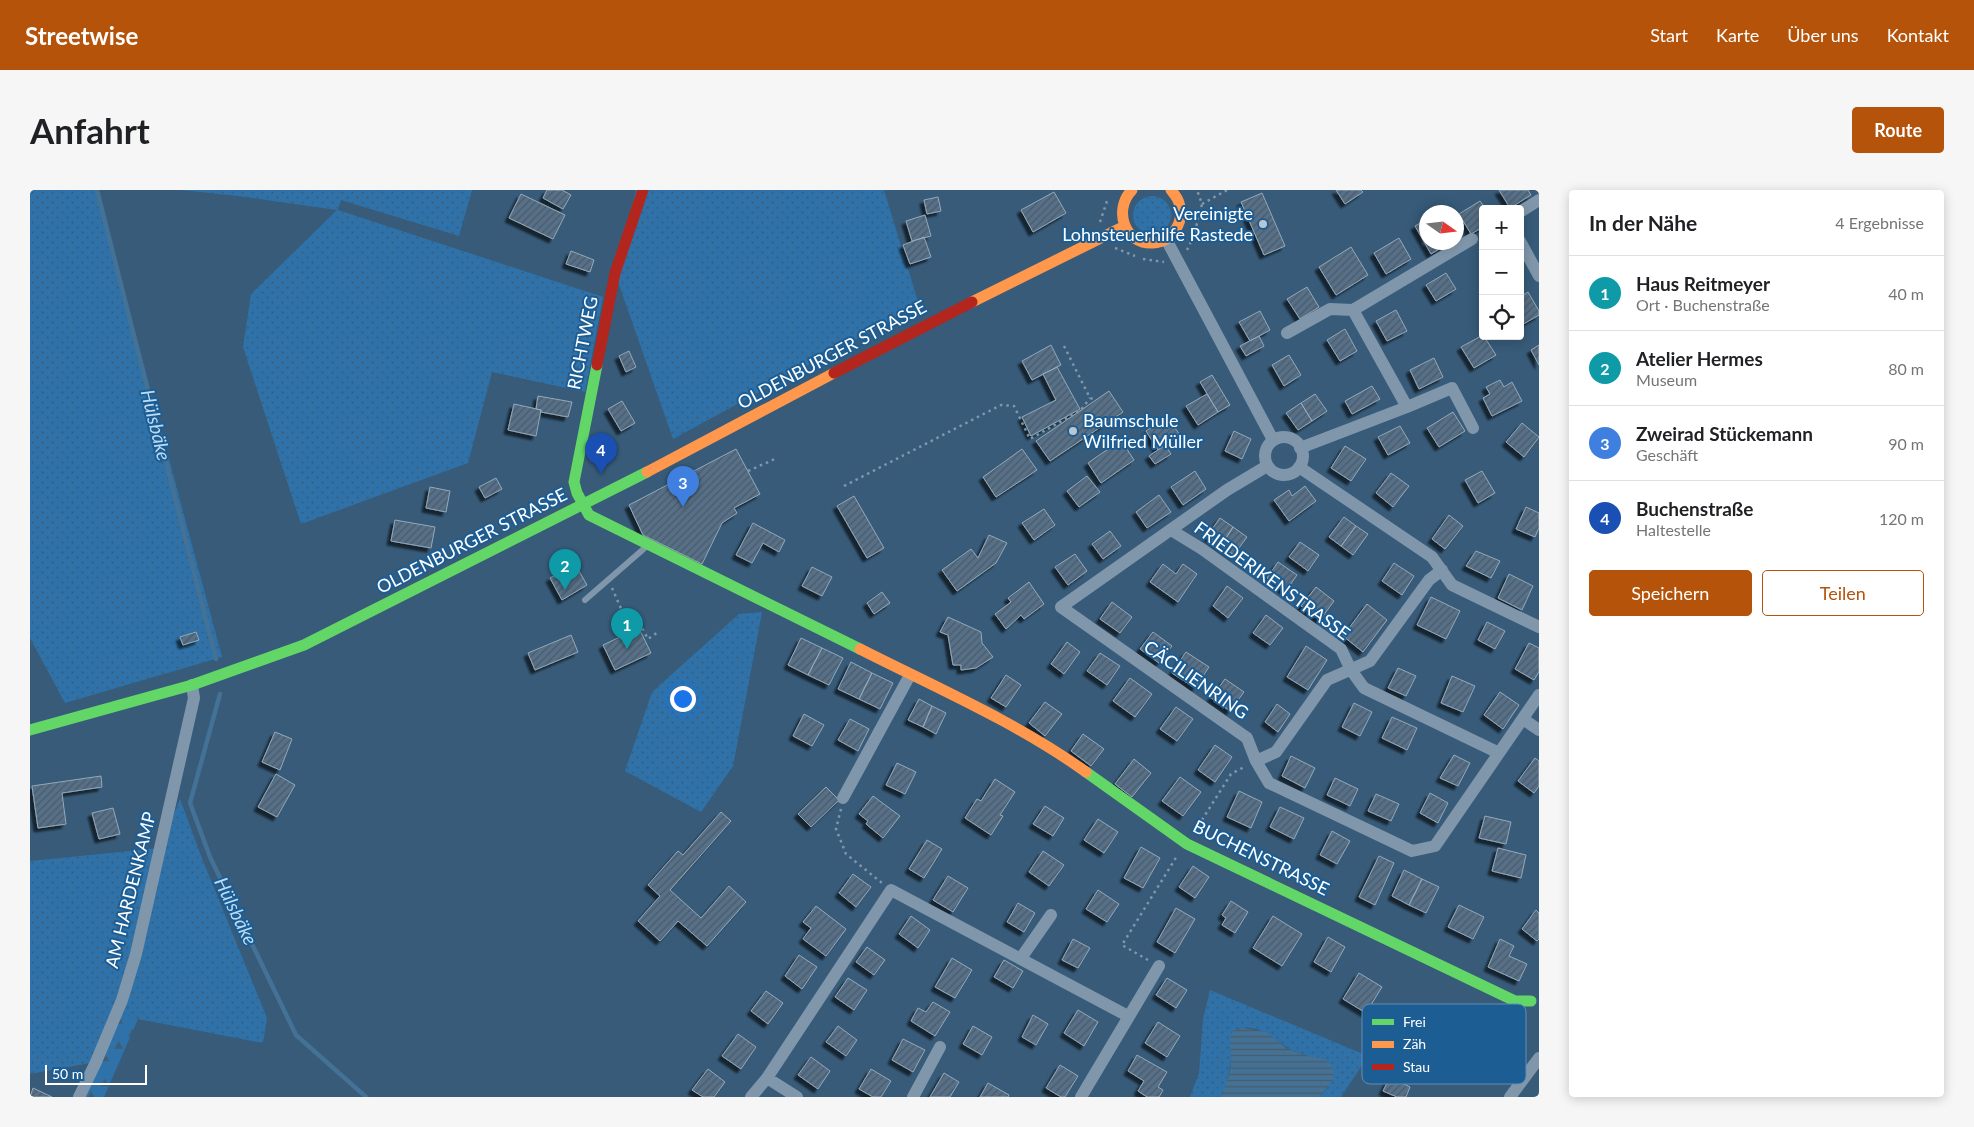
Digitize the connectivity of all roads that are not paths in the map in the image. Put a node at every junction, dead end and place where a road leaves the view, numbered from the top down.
1 (643, 190) edge
2 (1132, 190) edge
3 (1183, 193) edge
4 (1539, 200) edge
5 (1524, 209) edge
6 (1125, 226) junction
7 (1166, 239) junction
8 (1472, 239) dead end
9 (1524, 248) edge
10 (1539, 276) edge
11 (1353, 310) junction
12 (1287, 333) dead end
13 (1407, 407) junction
14 (1473, 428) dead end
15 (1274, 440) junction
16 (1300, 448) junction
17 (1267, 466) junction
18 (1299, 467) junction
19 (582, 504) junction
20 (1171, 530) junction
21 (648, 545) junction
22 (1442, 570) junction
23 (585, 600) dead end
24 (1539, 627) edge
25 (1351, 670) junction
26 (910, 675) junction
27 (192, 685) junction
28 (1539, 695) edge
29 (1523, 719) junction
30 (30, 730) edge
31 (1539, 730) edge
32 (1499, 753) junction
33 (1256, 761) junction
34 (843, 798) road end
35 (1051, 915) dead end
36 (1021, 958) junction
37 (1159, 966) road end
38 (1531, 1002) dead end
39 (1128, 1016) junction
40 (940, 1047) dead end
41 (1539, 1058) edge
42 (1526, 1075) edge
43 (767, 1078) junction
44 (1520, 1084) edge
45 (79, 1097) edge
46 (751, 1097) edge
47 (797, 1097) edge
48 (913, 1097) edge
49 (1081, 1097) edge
50 (1510, 1097) edge

1 - 19 street, RICHTWEG
2 - 6 street
3 - 7 street
4 - 5 street
6 - 7 street
6 - 19 street, OLDENBURGER STRASSE
7 - 15 street
8 - 11 street
9 - 10 street
11 - 12 street
11 - 13 street
13 - 14 street
13 - 16 street
15 - 16 street
15 - 17 street
16 - 18 street
17 - 18 street
17 - 20 street, CÄCILIENRING
18 - 22 street
19 - 21 street, BUCHENSTRASSE
19 - 27 street, OLDENBURGER STRASSE
20 - 25 street, FRIEDERIKENSTRASSE
20 - 33 street, CÄCILIENRING
21 - 23 lane
21 - 26 street, BUCHENSTRASSE
22 - 24 street
22 - 25 street
25 - 32 street, FRIEDERIKENSTRASSE
25 - 33 street
26 - 34 street
26 - 38 street, BUCHENSTRASSE
27 - 30 street, OLDENBURGER STRASSE
27 - 45 street, AM HARDENKAMP
28 - 29 street, CÄCILIENRING
29 - 31 street
29 - 32 street, CÄCILIENRING
32 - 33 street, CÄCILIENRING
35 - 36 street
36 - 39 street
36 - 43 street
37 - 39 street
39 - 49 street
40 - 48 street
41 - 42 street
43 - 46 street
43 - 47 street
44 - 50 street

